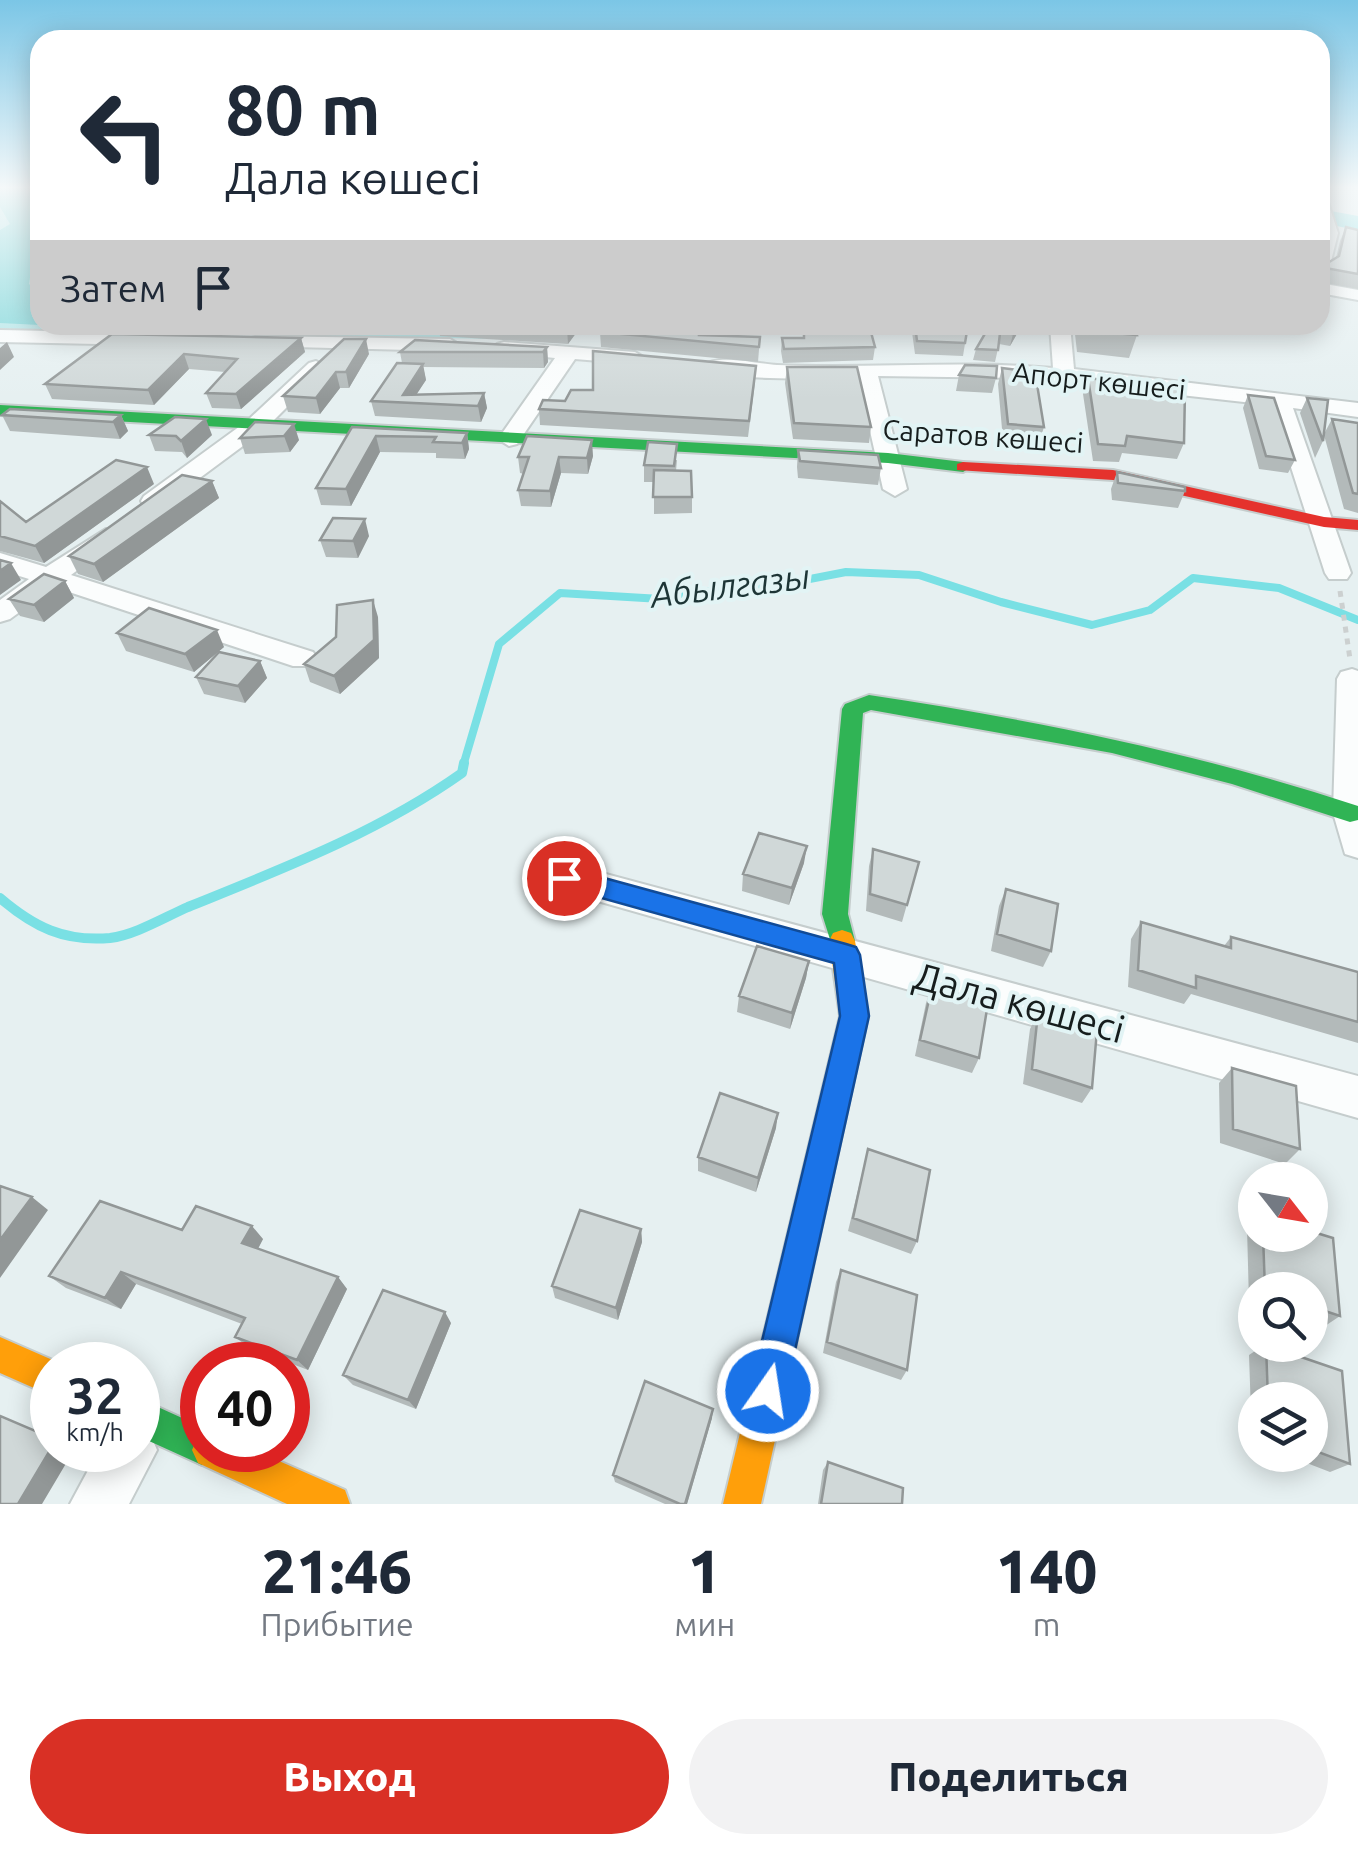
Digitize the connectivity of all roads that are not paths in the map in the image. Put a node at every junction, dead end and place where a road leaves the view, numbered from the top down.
1 (1330, 290) edge
2 (1358, 295) edge
3 (1061, 335) edge
4 (0, 336) edge
5 (166, 340) edge
6 (239, 342) edge
7 (339, 345) junction
8 (569, 353) junction
9 (660, 360) edge
10 (697, 364) edge
11 (867, 373) junction
12 (1064, 376) junction
13 (1280, 401) junction
14 (0, 410) edge
15 (1358, 410) edge
16 (255, 426) junction
17 (510, 439) junction
18 (888, 458) junction
19 (895, 490) dead end
20 (1324, 522) junction
21 (1358, 526) edge
22 (0, 561) edge
23 (1338, 573) road end
24 (50, 578) junction
25 (0, 613) edge
26 (304, 659) edge
27 (1352, 679) road end
28 (1354, 828) edge
29 (564, 878) dead end
30 (846, 955) junction
31 (1358, 1097) edge
32 (0, 1354) edge
33 (30, 1368) edge
34 (116, 1472) edge
35 (260, 1472) edge
36 (98, 1504) edge
37 (331, 1504) edge
38 (742, 1504) edge

1 - 2 street
3 - 12 street
4 - 5 street
6 - 7 street
7 - 8 street
7 - 16 street
8 - 9 street
8 - 17 street
10 - 11 street, Апорт көшесі
11 - 12 street, Апорт көшесі
11 - 18 street
12 - 13 street, Апорт көшесі
13 - 15 street, Апорт көшесі
13 - 20 street
14 - 16 street, Саратов көшесі
16 - 17 street, Саратов көшесі
16 - 24 street
17 - 18 street, Саратов көшесі
18 - 19 street
18 - 20 street, Саратов көшесі
20 - 21 street, Саратов көшесі
20 - 23 street
22 - 24 street
24 - 25 street
24 - 26 street
27 - 28 street
28 - 30 street
29 - 30 street, Дала көшесі
30 - 31 street, Дала көшесі
30 - 38 street
32 - 33 street
34 - 36 street
35 - 37 street

